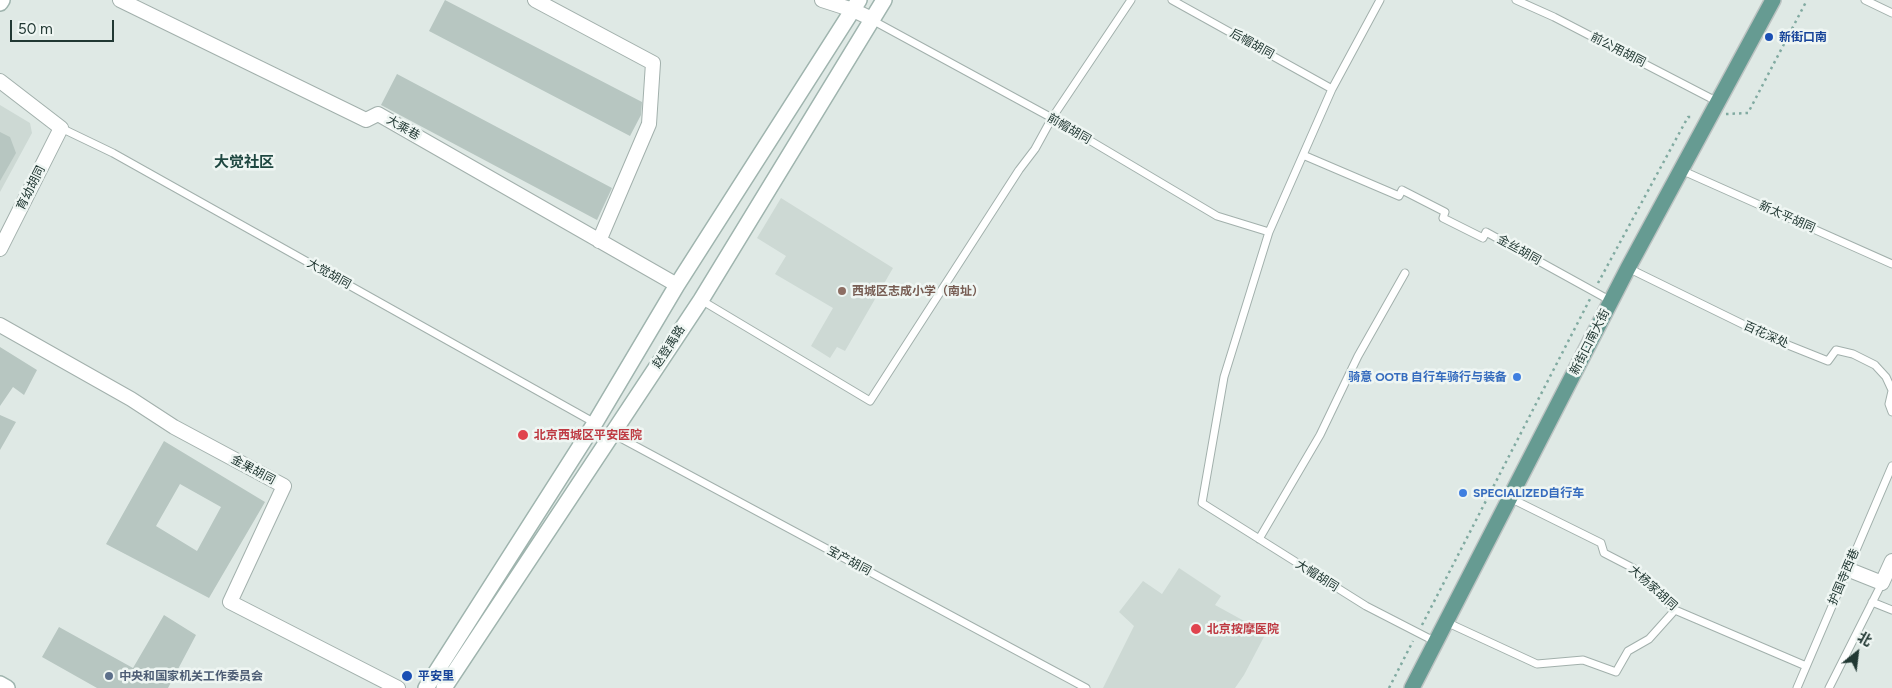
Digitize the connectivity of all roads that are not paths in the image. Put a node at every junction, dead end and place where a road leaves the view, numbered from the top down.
1 (120, 0) edge
2 (535, 0) edge
3 (822, 0) edge
4 (884, 0) edge
5 (1131, 0) edge
6 (1172, 0) edge
7 (1380, 0) edge
8 (1516, 0) edge
9 (1773, 0) edge
10 (1865, 0) edge
11 (856, 5) edge
12 (1892, 13) edge
13 (872, 19) junction
14 (0, 81) edge
15 (1332, 89) junction
16 (1718, 102) junction
17 (1052, 118) junction
18 (62, 128) junction
19 (1303, 155) junction
20 (1681, 170) junction
21 (1269, 232) junction
22 (599, 241) junction
23 (0, 249) edge
24 (1892, 264) edge
25 (1628, 268) junction
26 (1405, 273) dead end
27 (677, 285) junction
28 (701, 300) junction
29 (1611, 301) junction
30 (0, 325) edge
31 (1892, 391) edge
32 (1892, 412) edge
33 (595, 423) junction
34 (612, 433) junction
35 (1892, 466) edge
36 (1510, 498) junction
37 (1259, 539) junction
38 (1892, 561) edge
39 (1847, 569) junction
40 (1882, 583) junction
41 (1872, 602) junction
42 (1675, 610) junction
43 (1892, 610) edge
44 (1446, 622) junction
45 (1436, 642) junction
46 (1806, 666) junction
47 (0, 684) edge
48 (6, 688) edge
49 (398, 688) edge
50 (426, 688) edge
51 (444, 688) edge
52 (1086, 688) edge
53 (1412, 688) edge
54 (1797, 688) edge
55 (1829, 688) edge

1 - 22 street, 大乘巷
2 - 22 street
3 - 11 street
4 - 13 main road, 赵登禹路
5 - 17 lane
6 - 15 lane, 后帽胡同
7 - 15 lane
8 - 16 lane, 前公用胡同
9 - 16 main road, 新街口南大街
10 - 12 lane
11 - 13 street
11 - 27 main road, 赵登禹路
13 - 17 lane, 前帽胡同
13 - 28 main road, 赵登禹路
14 - 18 street
15 - 19 lane
16 - 20 main road, 新街口南大街
17 - 21 lane, 前帽胡同
17 - 28 lane
18 - 23 street, 育幼胡同
18 - 33 lane, 大觉胡同
19 - 21 lane
19 - 29 lane, 金丝胡同
20 - 24 lane, 新太平胡同
20 - 25 main road, 新街口南大街
21 - 37 lane, 大帽胡同
22 - 27 street, 大乘巷
25 - 29 main road, 新街口南大街
25 - 31 lane, 百花深处
26 - 37 lane
27 - 33 main road, 赵登禹路
28 - 34 main road, 赵登禹路
29 - 36 main road, 新街口南大街
30 - 49 street, 金果胡同
31 - 32 lane, 百花深处
33 - 50 main road, 赵登禹路
34 - 51 main road, 赵登禹路
34 - 52 lane, 宝产胡同
35 - 39 lane, 护国寺西巷
36 - 42 lane, 大杨家胡同
36 - 44 main road, 新街口南大街
37 - 45 lane, 大帽胡同
38 - 40 street
39 - 40 street
39 - 46 lane, 护国寺西巷
40 - 41 lane
41 - 43 lane
41 - 55 lane
42 - 44 lane
42 - 46 lane, 大杨家胡同
44 - 45 main road, 新街口南大街
45 - 53 main road, 新街口南大街
46 - 54 lane, 护国寺西巷
47 - 48 main road

